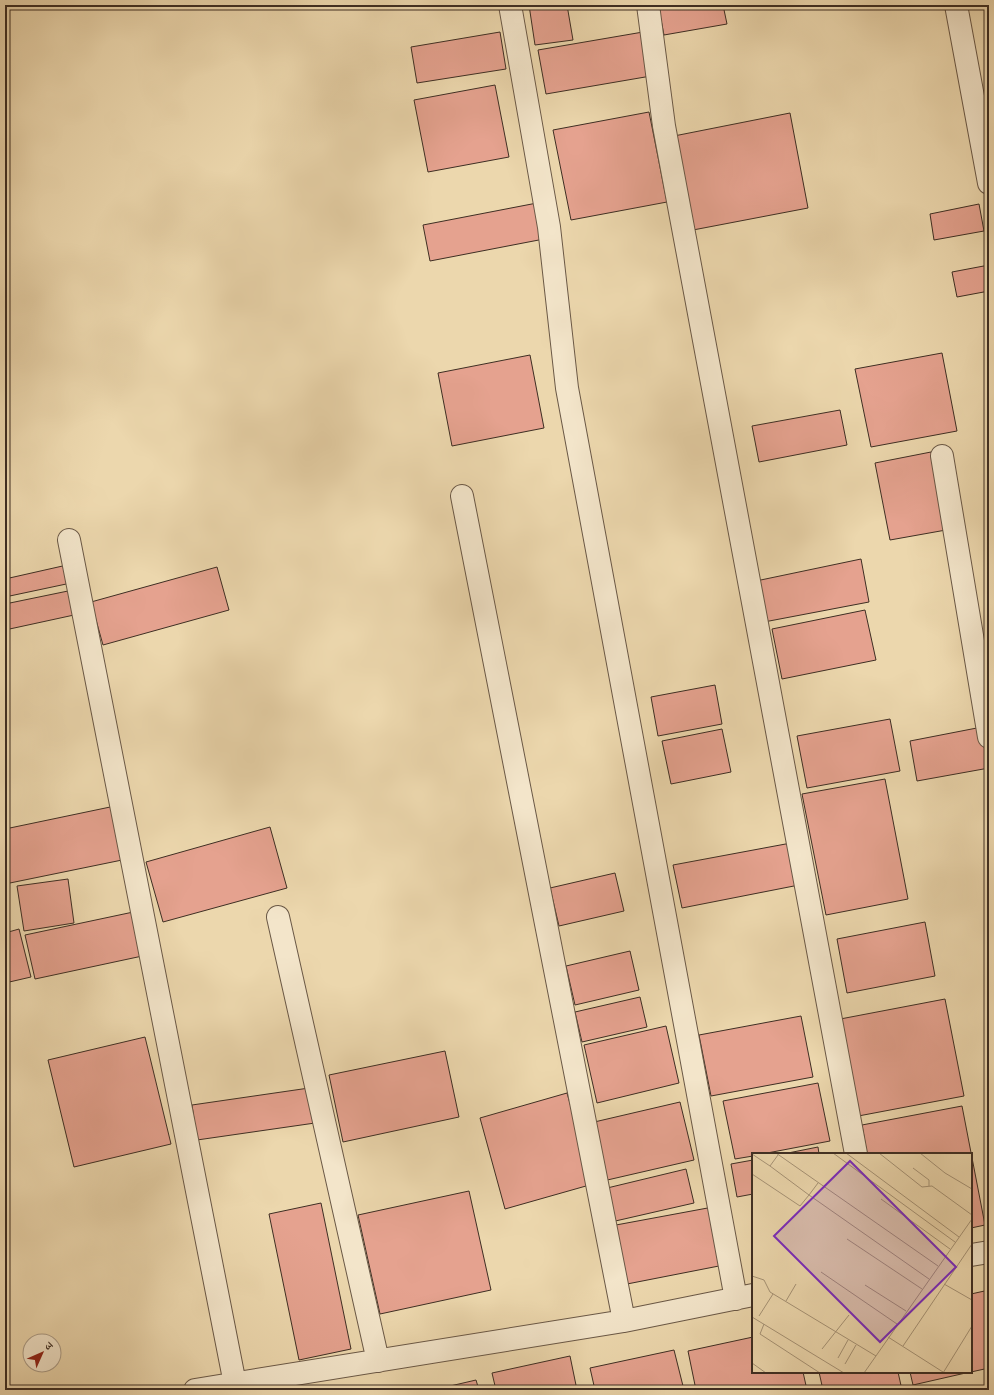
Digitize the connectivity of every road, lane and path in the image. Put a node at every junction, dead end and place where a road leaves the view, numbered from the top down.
1 (510, 5) edge
2 (648, 5) edge
3 (956, 5) edge
4 (989, 182) edge
5 (942, 456) dead end
6 (462, 496) dead end
7 (69, 540) dead end
8 (989, 738) edge
9 (278, 916) dead end
10 (856, 1153) edge
11 (989, 1252) edge
12 (972, 1255) edge
13 (745, 1297) edge
14 (624, 1321) junction
15 (378, 1361) junction
16 (235, 1384) junction
17 (194, 1390) edge

1 - 13 lane
2 - 10 lane
3 - 4 lane
5 - 8 lane
6 - 14 lane
7 - 16 lane
9 - 15 lane
11 - 12 lane
13 - 14 lane
14 - 15 lane
15 - 16 lane
16 - 17 lane

